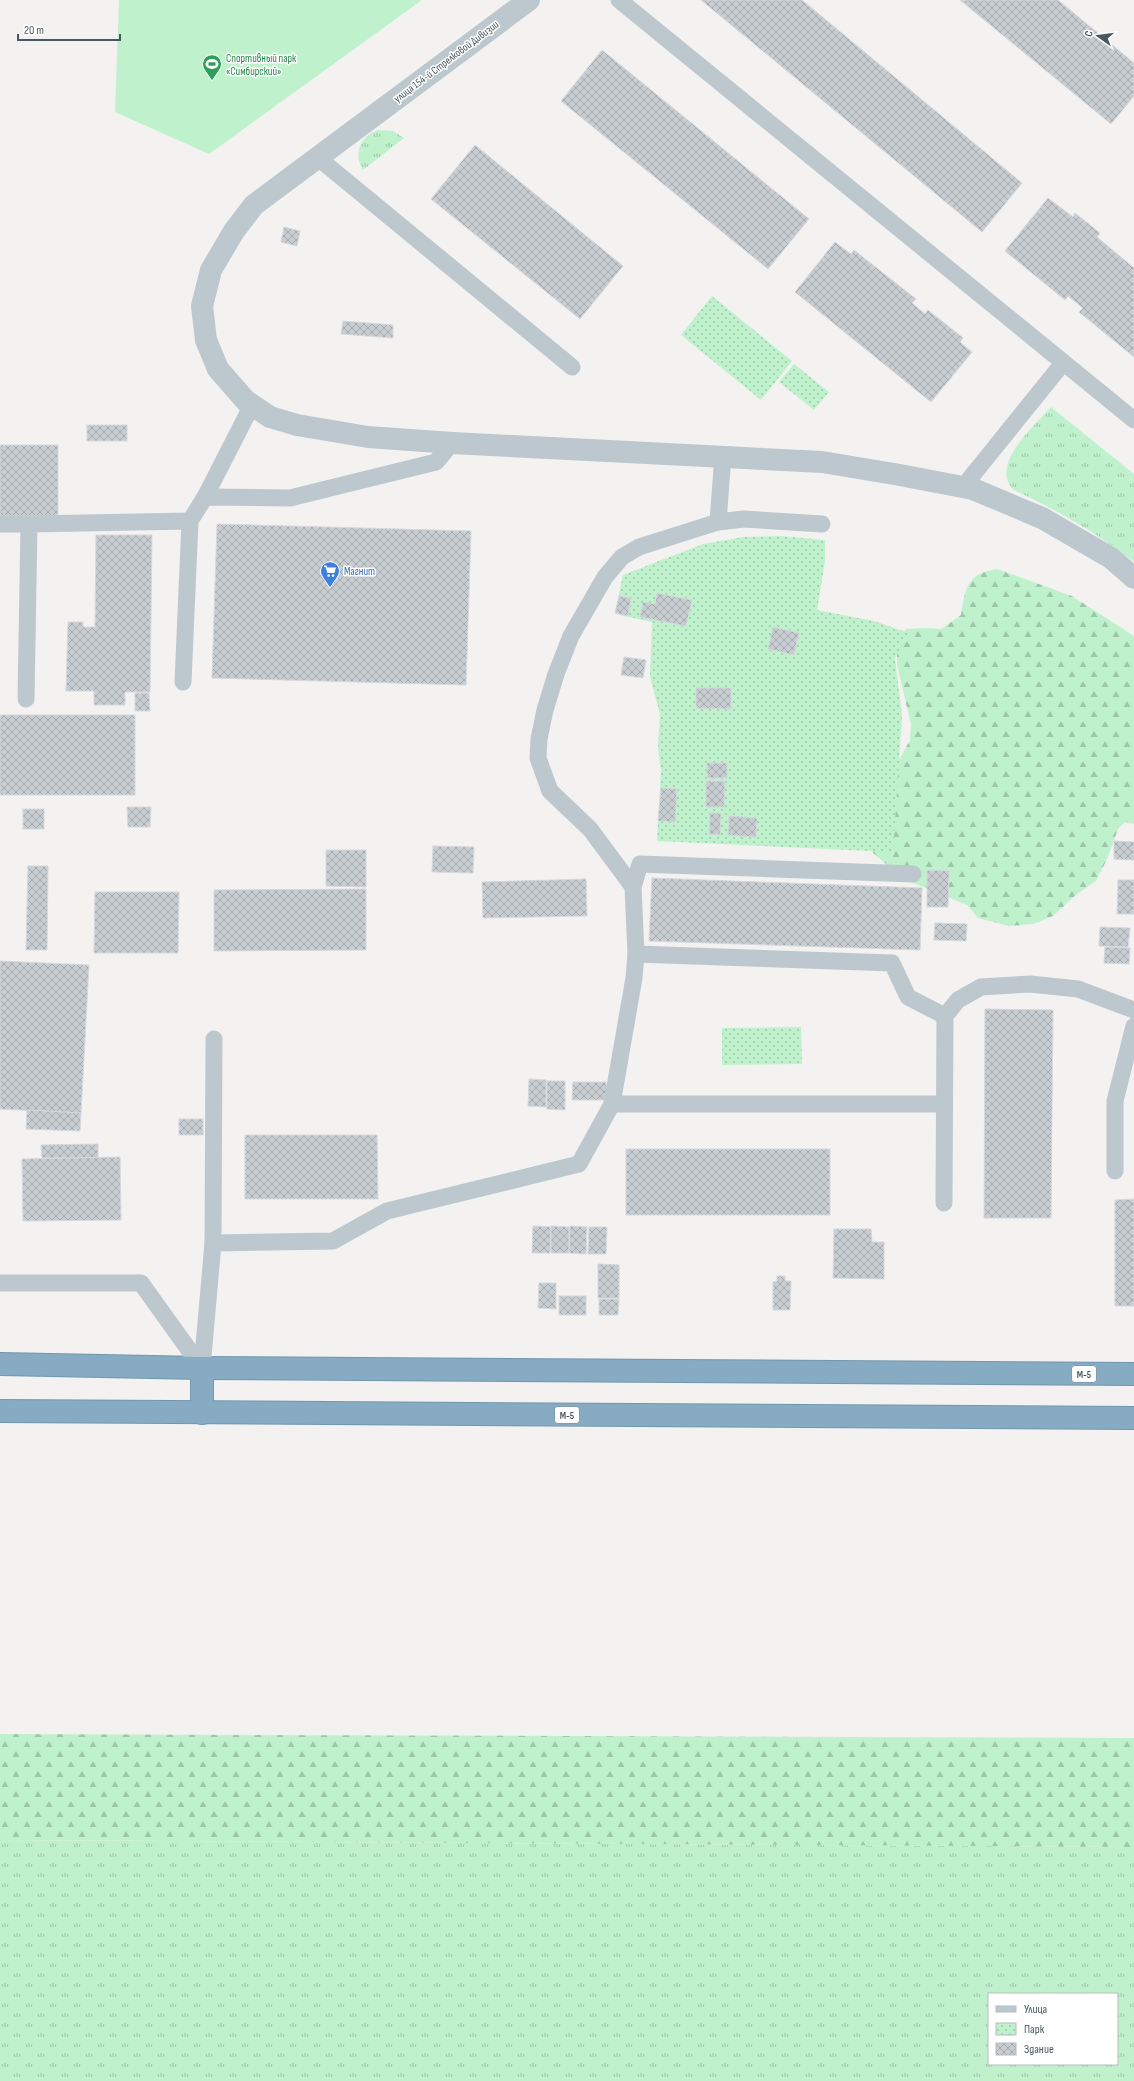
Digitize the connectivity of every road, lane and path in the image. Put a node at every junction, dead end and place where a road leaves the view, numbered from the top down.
1 (528, 0) edge
2 (619, 0) edge
3 (317, 157) junction
4 (1063, 363) junction
5 (572, 367) dead end
6 (252, 405) junction
7 (1134, 420) edge
8 (452, 443) junction
9 (723, 456) junction
10 (963, 487) junction
11 (205, 497) junction
12 (190, 521) junction
13 (718, 522) junction
14 (0, 524) edge
15 (29, 524) junction
16 (822, 524) dead end
17 (1134, 578) edge
18 (183, 682) dead end
19 (26, 698) dead end
20 (913, 874) dead end
21 (633, 887) junction
22 (636, 954) junction
23 (1134, 1010) edge
24 (945, 1016) junction
25 (1134, 1026) edge
26 (214, 1039) dead end
27 (612, 1104) junction
28 (944, 1104) junction
29 (1115, 1171) dead end
30 (944, 1203) dead end
31 (213, 1243) junction
32 (0, 1283) edge
33 (0, 1364) edge
34 (202, 1368) junction
35 (1134, 1374) edge
36 (0, 1411) edge
37 (202, 1413) junction
38 (1134, 1418) edge

1 - 3 street, улица 154-й Стрелковой Дивизии
2 - 4 lane
3 - 5 lane
3 - 6 street, улица 154-й Стрелковой Дивизии
4 - 7 lane
4 - 10 lane
6 - 8 street, улица 154-й Стрелковой Дивизии
6 - 11 lane
8 - 9 street, улица 154-й Стрелковой Дивизии
8 - 11 lane
9 - 10 street, улица 154-й Стрелковой Дивизии
9 - 13 lane
10 - 17 street, улица 154-й Стрелковой Дивизии
11 - 12 lane
12 - 15 lane
12 - 18 lane
13 - 16 lane
13 - 21 lane
14 - 15 lane
15 - 19 lane
20 - 21 lane
21 - 22 lane
22 - 24 lane
22 - 27 lane
23 - 24 lane
24 - 28 lane
25 - 29 lane
26 - 31 lane
27 - 28 lane
27 - 31 lane
28 - 30 lane
31 - 34 lane
32 - 34 lane
33 - 34 highway, М-5
34 - 35 highway, М-5
34 - 37 highway
36 - 37 highway, М-5
37 - 38 highway, М-5

